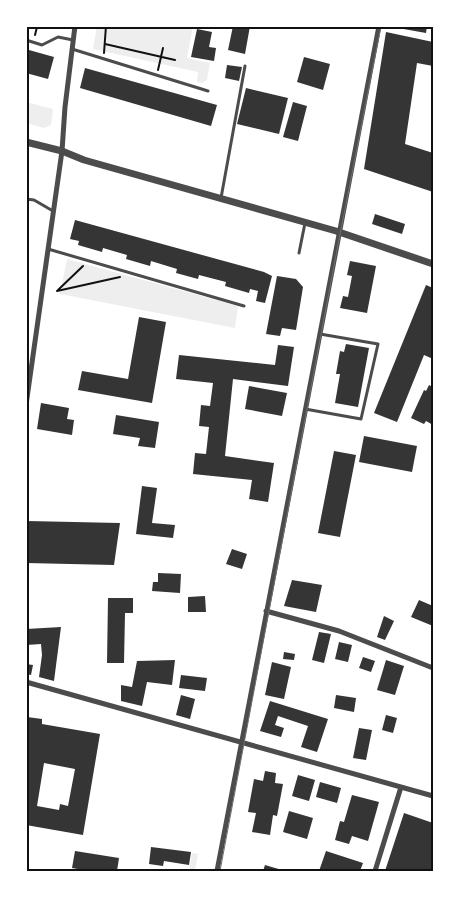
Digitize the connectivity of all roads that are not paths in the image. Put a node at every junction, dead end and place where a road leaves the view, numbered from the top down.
1 (75, 26) edge
2 (379, 26) edge
3 (26, 40) edge
4 (73, 40) junction
5 (72, 48) junction
6 (245, 66) dead end
7 (208, 91) dead end
8 (26, 142) edge
9 (62, 151) junction
10 (221, 198) junction
11 (26, 199) edge
12 (54, 211) junction
13 (306, 222) junction
14 (338, 231) junction
15 (48, 249) junction
16 (299, 253) dead end
17 (433, 264) edge
18 (244, 306) dead end
19 (319, 334) junction
20 (28, 383) edge
21 (26, 404) edge
22 (305, 409) junction
23 (266, 611) junction
24 (433, 668) edge
25 (26, 682) edge
26 (243, 742) junction
27 (401, 787) junction
28 (433, 796) edge
29 (217, 871) edge
30 (375, 871) edge

1 - 4 street
2 - 14 street
3 - 4 lane
4 - 5 street
5 - 7 lane
5 - 9 street
6 - 10 lane
8 - 9 street
9 - 10 street
9 - 12 street
10 - 13 street
11 - 12 lane
12 - 15 street
13 - 14 street
13 - 16 lane
14 - 17 street
14 - 19 street
15 - 18 lane
15 - 20 street
19 - 22 street
19 - 22 lane
20 - 21 street
22 - 23 street
23 - 24 street
23 - 26 street
25 - 26 street
26 - 27 street
26 - 29 street
27 - 28 street
27 - 30 street

